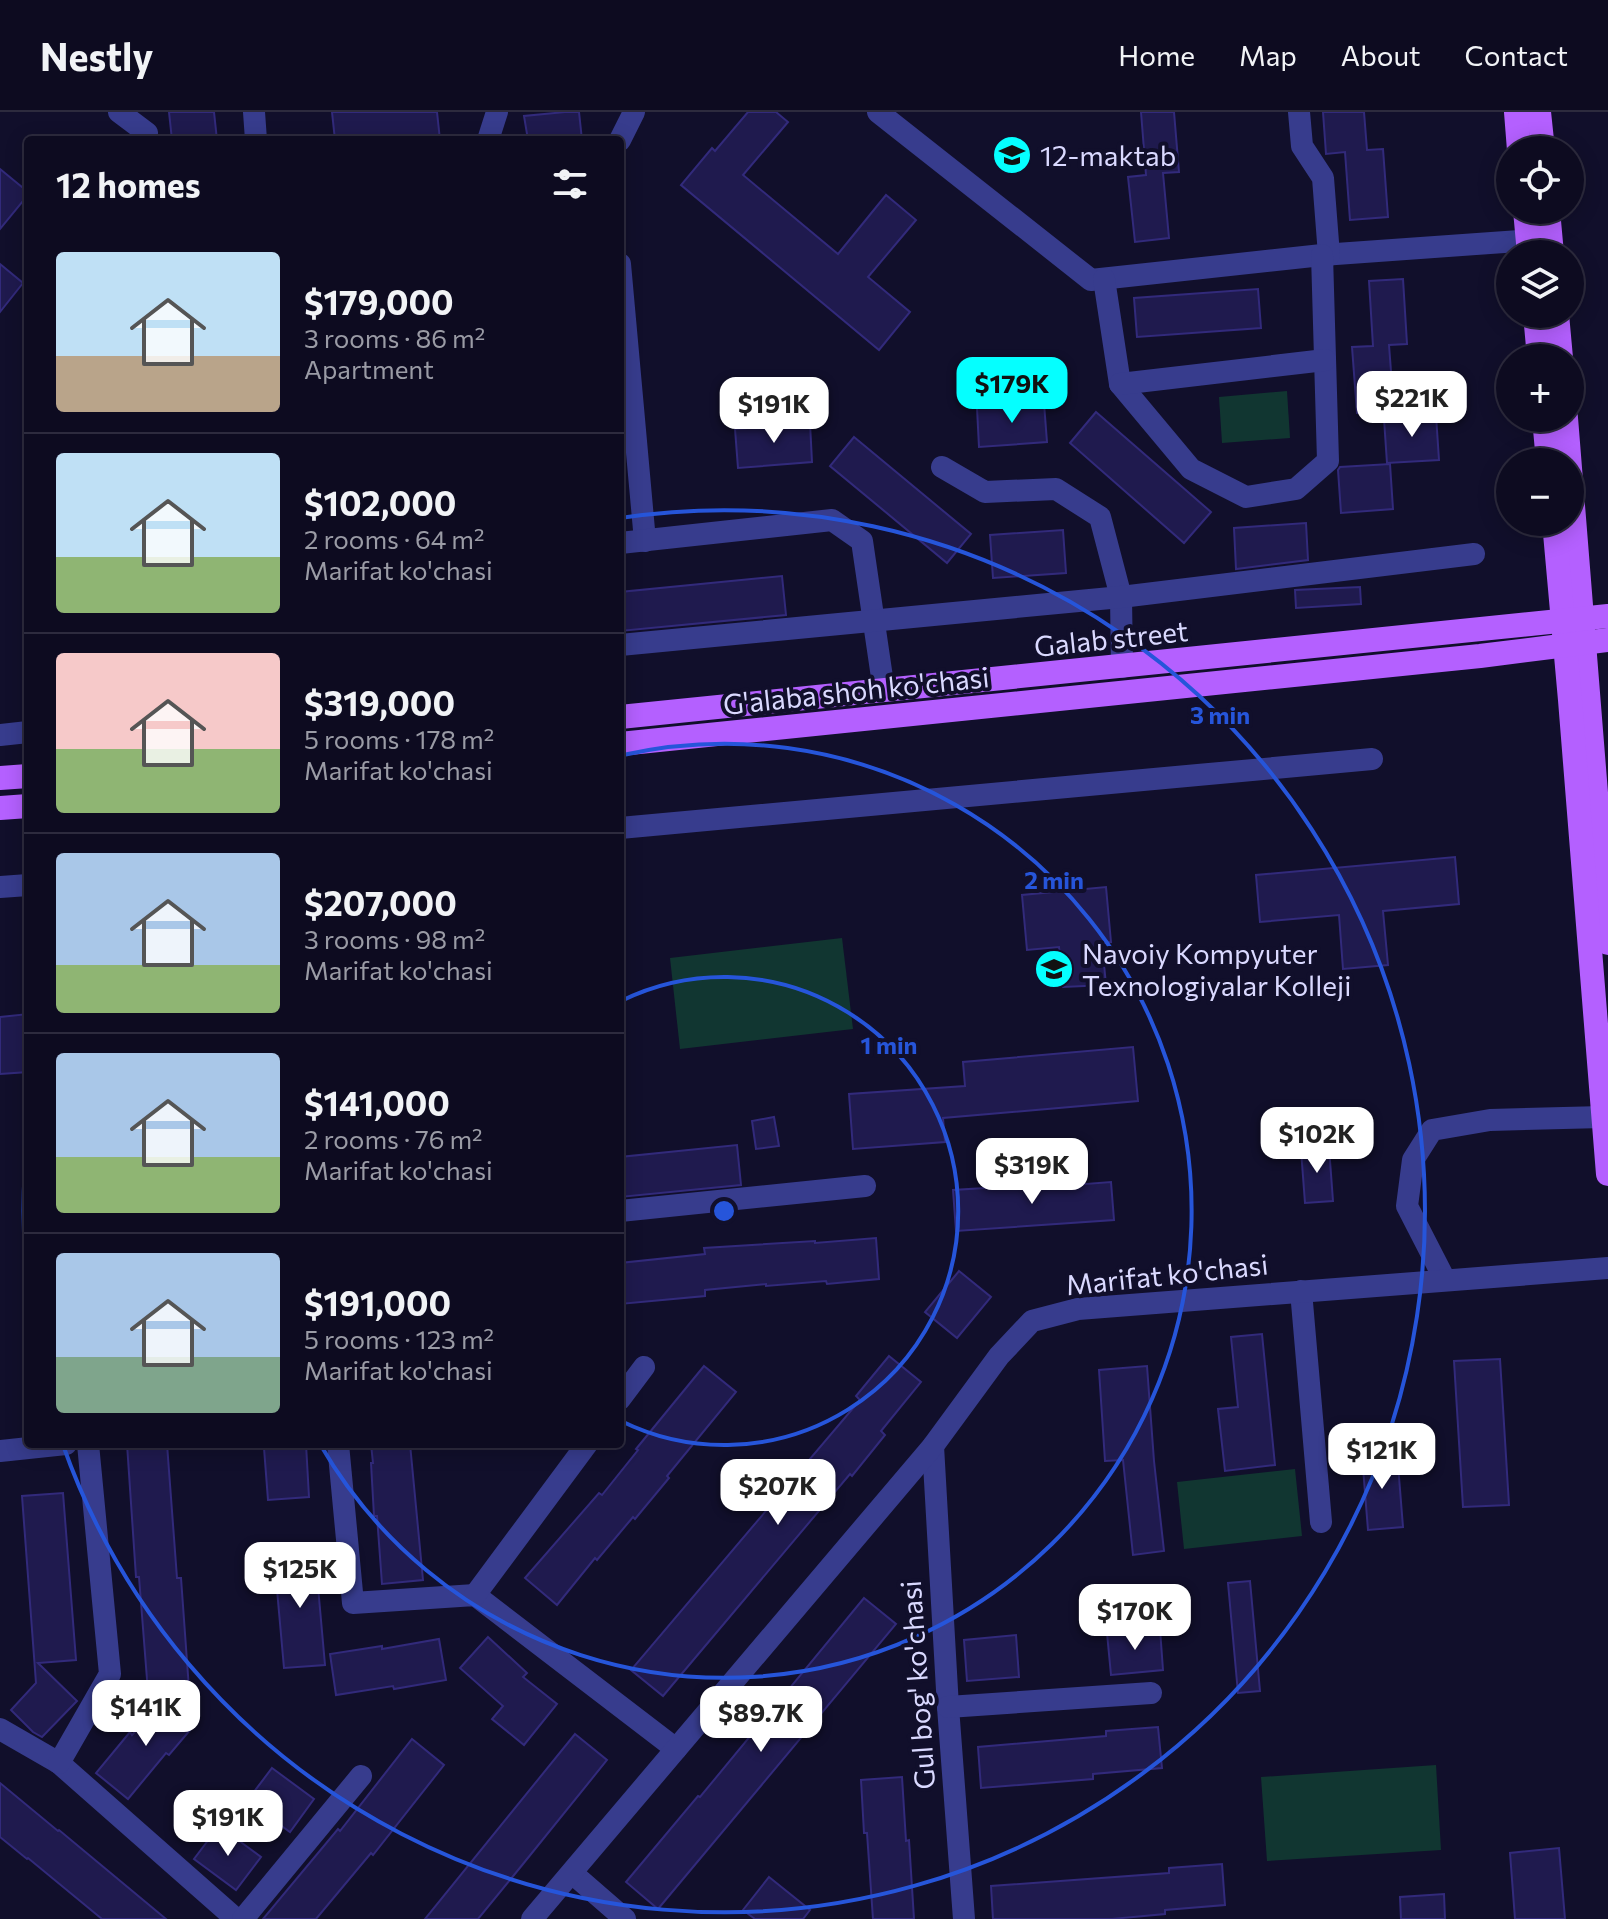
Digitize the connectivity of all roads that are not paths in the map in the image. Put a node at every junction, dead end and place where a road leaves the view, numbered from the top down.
1 (119, 112) edge
2 (254, 112) edge
3 (497, 112) edge
4 (634, 112) edge
5 (878, 112) edge
6 (1299, 112) edge
7 (1516, 112) edge
8 (1539, 112) edge
9 (146, 128) edge
10 (256, 136) edge
11 (489, 136) edge
12 (622, 136) edge
13 (1518, 136) edge
14 (1542, 136) edge
15 (1496, 249) edge
16 (1326, 255) junction
17 (1104, 279) junction
18 (624, 308) edge
19 (1325, 360) junction
20 (1120, 384) junction
21 (1567, 432) edge
22 (942, 467) dead end
23 (1557, 536) edge
24 (645, 541) junction
25 (624, 543) edge
26 (1474, 554) dead end
27 (1121, 597) junction
28 (1608, 616) edge
29 (874, 620) junction
30 (1581, 633) edge
31 (624, 645) edge
32 (1122, 667) junction
33 (884, 691) junction
34 (624, 717) edge
35 (24, 732) edge
36 (0, 735) edge
37 (624, 744) edge
38 (1372, 759) dead end
39 (24, 776) edge
40 (0, 778) edge
41 (24, 806) edge
42 (0, 808) edge
43 (624, 828) edge
44 (24, 885) edge
45 (0, 887) edge
46 (1608, 943) edge
47 (1601, 1011) edge
48 (1603, 1117) junction
49 (1608, 1174) edge
50 (865, 1186) dead end
51 (624, 1211) edge
52 (1608, 1268) edge
53 (1445, 1280) junction
54 (1301, 1291) junction
55 (644, 1367) dead end
56 (624, 1394) edge
57 (933, 1446) junction
58 (28, 1448) edge
59 (88, 1448) edge
60 (338, 1448) edge
61 (584, 1448) edge
62 (0, 1451) edge
63 (1321, 1522) dead end
64 (475, 1595) junction
65 (1151, 1693) dead end
66 (948, 1707) junction
67 (0, 1729) edge
68 (676, 1749) junction
69 (59, 1763) junction
70 (361, 1776) dead end
71 (572, 1873) junction
72 (236, 1919) edge
73 (243, 1919) edge
74 (532, 1919) edge
75 (625, 1919) edge
76 (964, 1919) edge

1 - 9 street
2 - 10 street
3 - 11 street
4 - 12 street
5 - 17 street
6 - 16 street
7 - 13 main road
8 - 14 main road
15 - 16 street
16 - 17 street
16 - 19 street
17 - 20 street
18 - 24 street
19 - 20 street
19 - 20 street
21 - 30 main road
22 - 27 street
23 - 30 main road
24 - 25 street
24 - 29 street
26 - 27 street
27 - 29 street
27 - 32 street
28 - 30 main road, Galab street
29 - 31 street
29 - 33 street
30 - 32 main road, Galab street
30 - 37 main road, G'alaba shoh ko'chasi
30 - 46 main road
30 - 47 main road
32 - 33 main road, Galab street
33 - 34 main road, Galab street
35 - 36 street
38 - 43 street
39 - 40 main road
41 - 42 main road
44 - 45 street
47 - 48 main road
48 - 49 main road
48 - 53 street
50 - 51 street
52 - 53 street, Marifat ko'chasi
53 - 54 street, Marifat ko'chasi
54 - 57 street, Marifat ko'chasi
54 - 63 street
55 - 56 street
57 - 66 street, Gul bog' ko'chasi
57 - 68 street, Marifat ko'chasi
58 - 62 street
59 - 69 street
60 - 64 street
61 - 64 street
64 - 68 street
65 - 66 street
66 - 76 street, Gul bog' ko'chasi
67 - 69 street
68 - 71 street, Marifat ko'chasi
69 - 72 street
70 - 73 street
71 - 74 street, Marifat ko'chasi
71 - 75 street

